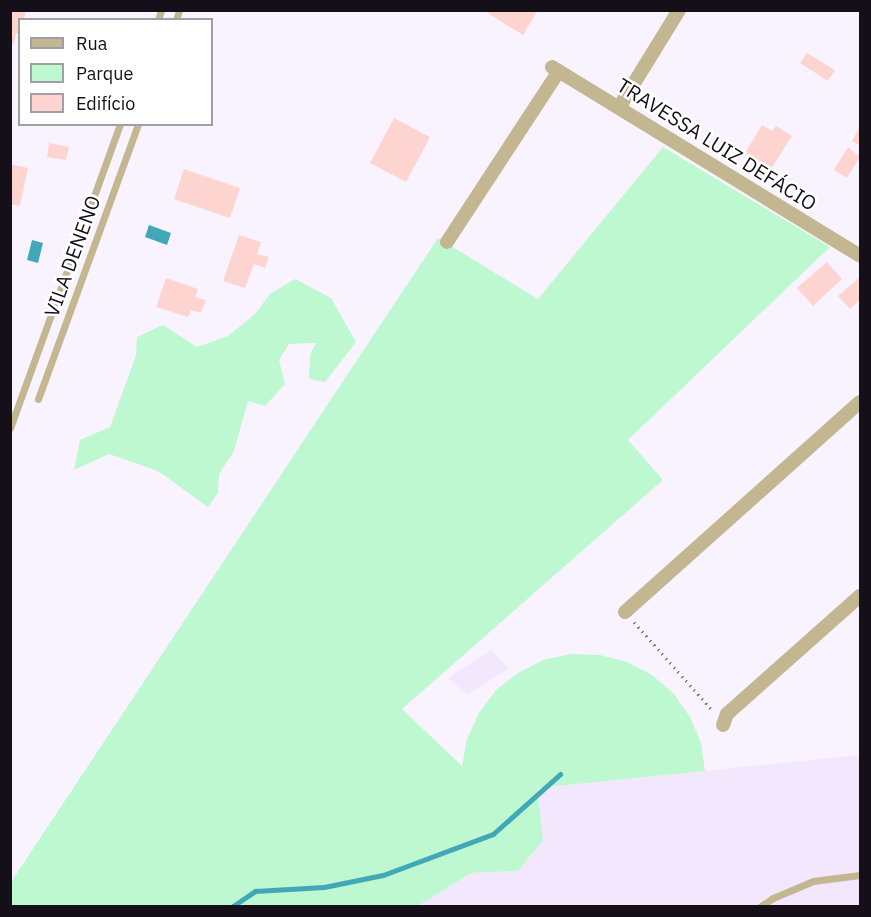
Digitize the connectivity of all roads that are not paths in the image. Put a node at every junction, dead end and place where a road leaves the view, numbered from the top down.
1 (679, 10) edge
2 (620, 106) junction
3 (119, 126) edge
4 (137, 126) edge
5 (447, 242) dead end
6 (861, 256) edge
7 (38, 399) dead end
8 (861, 402) edge
9 (10, 428) edge
10 (861, 596) edge
11 (625, 612) road end
12 (725, 719) road end
13 (861, 874) edge
14 (761, 906) edge

1 - 2 street
2 - 5 street, TRAVESSA LUIZ DEFÁCIO
2 - 6 street, TRAVESSA LUIZ DEFÁCIO
3 - 9 lane
4 - 7 lane, VILA DENENO
8 - 11 street
10 - 12 street
13 - 14 lane

